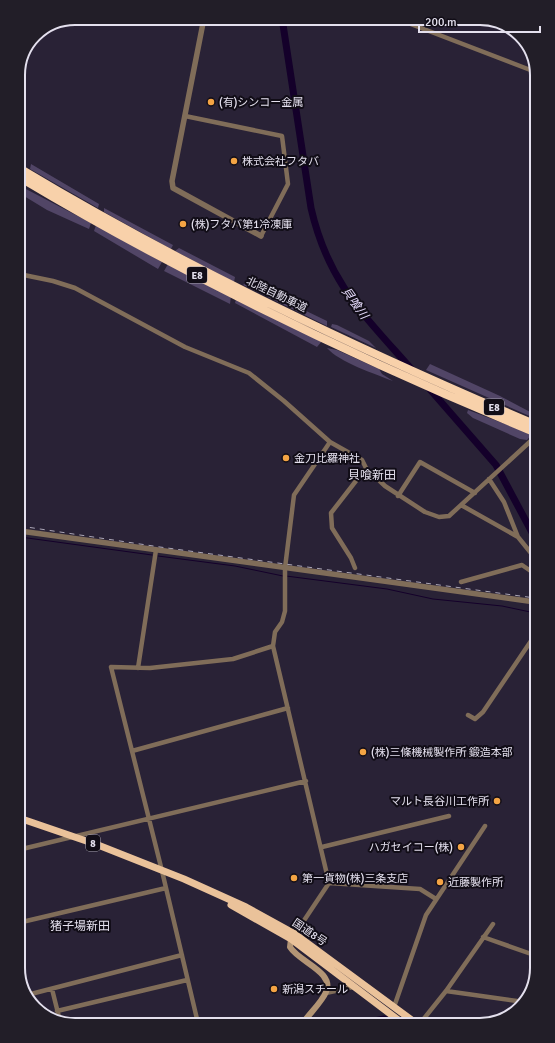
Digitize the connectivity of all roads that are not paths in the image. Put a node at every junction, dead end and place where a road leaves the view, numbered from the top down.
1 (203, 25) edge
2 (413, 25) edge
3 (529, 70) edge
4 (185, 116) junction
5 (25, 171) edge
6 (25, 179) edge
7 (261, 236) joint
8 (25, 275) edge
9 (530, 422) edge
10 (530, 433) edge
11 (530, 439) edge
12 (330, 442) junction
13 (366, 468) junction
14 (490, 479) junction
15 (475, 493) junction
16 (398, 496) junction
17 (462, 505) junction
18 (25, 532) edge
19 (518, 537) junction
20 (156, 552) junction
21 (530, 552) edge
22 (285, 568) junction
23 (355, 568) dead end
24 (530, 571) edge
25 (461, 582) dead end
26 (530, 601) edge
27 (530, 642) edge
28 (273, 646) junction
29 (138, 668) junction
30 (288, 708) junction
31 (468, 715) dead end
32 (132, 750) junction
33 (306, 781) junction
34 (449, 816) dead end
35 (148, 818) junction
36 (25, 820) edge
37 (485, 826) dead end
38 (72, 836) junction
39 (322, 847) junction
40 (25, 848) edge
41 (162, 871) junction
42 (330, 883) junction
43 (166, 888) junction
44 (436, 899) junction
45 (25, 921) edge
46 (493, 924) dead end
47 (293, 937) junction
48 (483, 937) junction
49 (530, 954) edge
50 (182, 955) junction
51 (187, 980) junction
52 (357, 987) junction
53 (52, 989) junction
54 (446, 991) junction
55 (326, 993) junction
56 (32, 994) edge
57 (517, 1001) edge
58 (394, 1007) junction
59 (57, 1010) junction
60 (58, 1015) edge
61 (197, 1018) edge
62 (306, 1018) edge
63 (396, 1018) edge
64 (409, 1018) edge
65 (424, 1018) edge

1 - 4 street
2 - 3 street
4 - 7 street
4 - 7 street
5 - 9 highway, 北陸自動車道 / E8
6 - 10 highway, 北陸自動車道 / E8
8 - 12 street
11 - 14 street
12 - 13 street
12 - 22 street
13 - 16 street
13 - 23 street
14 - 15 street
14 - 19 street
15 - 16 street
15 - 17 street
16 - 17 street
17 - 19 street
18 - 20 street
19 - 21 street
20 - 22 street
20 - 29 street
22 - 26 street
22 - 28 street
24 - 25 street
27 - 31 street
28 - 29 street
28 - 30 street
29 - 32 street
30 - 32 street
30 - 33 street
32 - 35 street
33 - 35 street
33 - 39 street
34 - 39 street
35 - 38 street
35 - 41 street
36 - 38 highway, 国道8号 / 8
37 - 44 street
38 - 40 street
38 - 41 highway, 国道8号 / 8
39 - 42 street
41 - 43 street
41 - 47 highway, 国道8号 / 8
42 - 44 street
42 - 47 street
43 - 45 street
43 - 50 street
44 - 58 street
46 - 48 street
47 - 52 highway, 国道8号 / 8
47 - 55 main road
47 - 58 highway, 国道8号 / 8
48 - 49 street
48 - 54 street
50 - 51 street
50 - 53 street
51 - 59 street
51 - 61 street
52 - 55 street
52 - 63 highway, 国道8号 / 8
53 - 56 street
53 - 59 street
54 - 57 street
54 - 65 street
55 - 62 main road
58 - 64 highway, 国道8号 / 8
59 - 60 street

